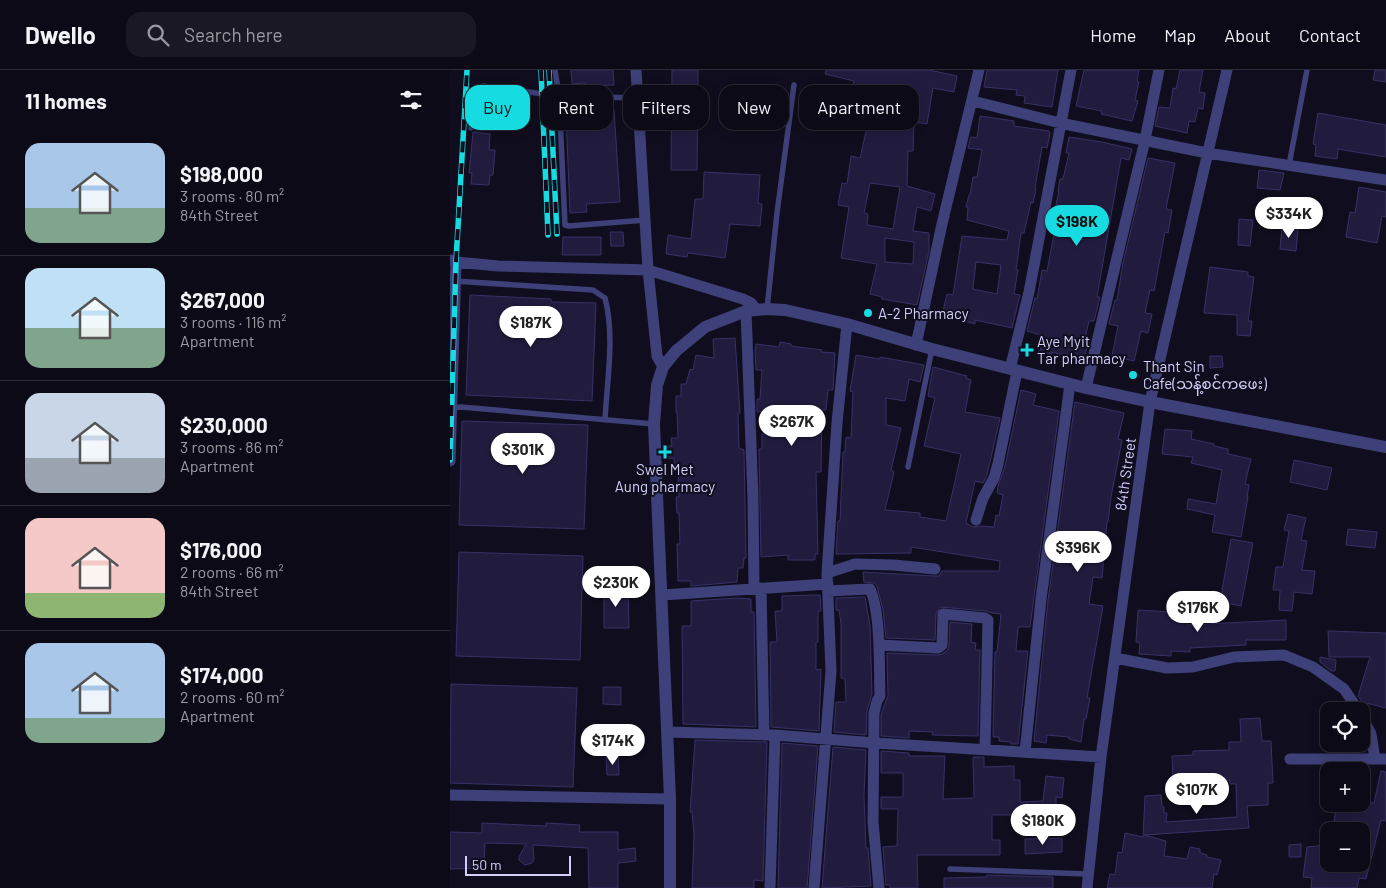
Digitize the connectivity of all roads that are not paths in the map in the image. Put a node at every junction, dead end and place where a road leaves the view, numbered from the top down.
1 (555, 70) edge
2 (636, 70) edge
3 (979, 70) edge
4 (1071, 70) edge
5 (1159, 70) edge
6 (1227, 70) edge
7 (1307, 70) edge
8 (557, 85) edge
9 (637, 85) edge
10 (794, 85) dead end
11 (973, 101) junction
12 (1060, 122) junction
13 (561, 130) edge
14 (640, 130) edge
15 (1144, 140) junction
16 (1207, 153) junction
17 (1289, 165) junction
18 (1386, 180) edge
19 (645, 220) junction
20 (453, 261) edge
21 (648, 270) junction
22 (454, 281) junction
23 (757, 310) junction
24 (847, 324) junction
25 (916, 345) junction
26 (932, 349) junction
27 (663, 367) junction
28 (1013, 370) junction
29 (1070, 384) junction
30 (1086, 388) junction
31 (1150, 402) junction
32 (452, 408) junction
33 (605, 420) junction
34 (654, 424) junction
35 (1386, 447) edge
36 (450, 461) edge
37 (908, 467) dead end
38 (976, 520) dead end
39 (935, 570) dead end
40 (828, 583) junction
41 (758, 588) junction
42 (662, 595) junction
43 (879, 645) junction
44 (1115, 658) junction
45 (1353, 702) edge
46 (668, 732) junction
47 (1370, 732) edge
48 (770, 735) junction
49 (827, 739) junction
50 (874, 743) junction
51 (985, 749) junction
52 (1025, 752) junction
53 (1101, 757) junction
54 (1290, 759) dead end
55 (1381, 759) edge
56 (450, 795) edge
57 (670, 799) junction
58 (950, 869) dead end
59 (1088, 874) junction
60 (670, 888) edge
61 (770, 888) edge
62 (814, 888) edge
63 (879, 888) edge
64 (1087, 888) edge

1 - 8 lane
2 - 9 street
3 - 11 street
4 - 12 street
5 - 15 street
6 - 16 street, 84th Street
7 - 17 lane
10 - 23 lane
11 - 12 street
11 - 25 street
12 - 15 street
12 - 28 street
13 - 19 lane
14 - 19 street
15 - 16 street
15 - 30 street
16 - 17 street
16 - 31 street, 84th Street
17 - 18 street
19 - 21 street
20 - 21 street
20 - 22 street
21 - 23 street
21 - 27 street
22 - 32 street
22 - 33 lane
23 - 24 street
23 - 27 street
23 - 41 street
24 - 25 street
24 - 40 street
25 - 26 street
26 - 28 street
26 - 37 lane
27 - 34 street
28 - 29 street
28 - 38 street
29 - 30 street
29 - 52 street
30 - 31 street
31 - 35 street
31 - 44 street, 84th Street
32 - 33 lane
32 - 36 street
33 - 34 lane
34 - 42 street
39 - 40 street
40 - 41 street
40 - 43 street
40 - 49 street
41 - 42 street
41 - 48 street
42 - 46 street
43 - 50 street
43 - 51 street
44 - 45 street
44 - 53 street, 84th Street
46 - 48 street
46 - 57 street
47 - 55 street
48 - 49 street
48 - 61 street
49 - 50 street
49 - 62 street
50 - 51 street
50 - 63 street
51 - 52 street
52 - 53 street
53 - 59 street, 84th Street
54 - 55 street
56 - 57 street
57 - 60 street
58 - 59 lane
59 - 64 street, 84th Street

